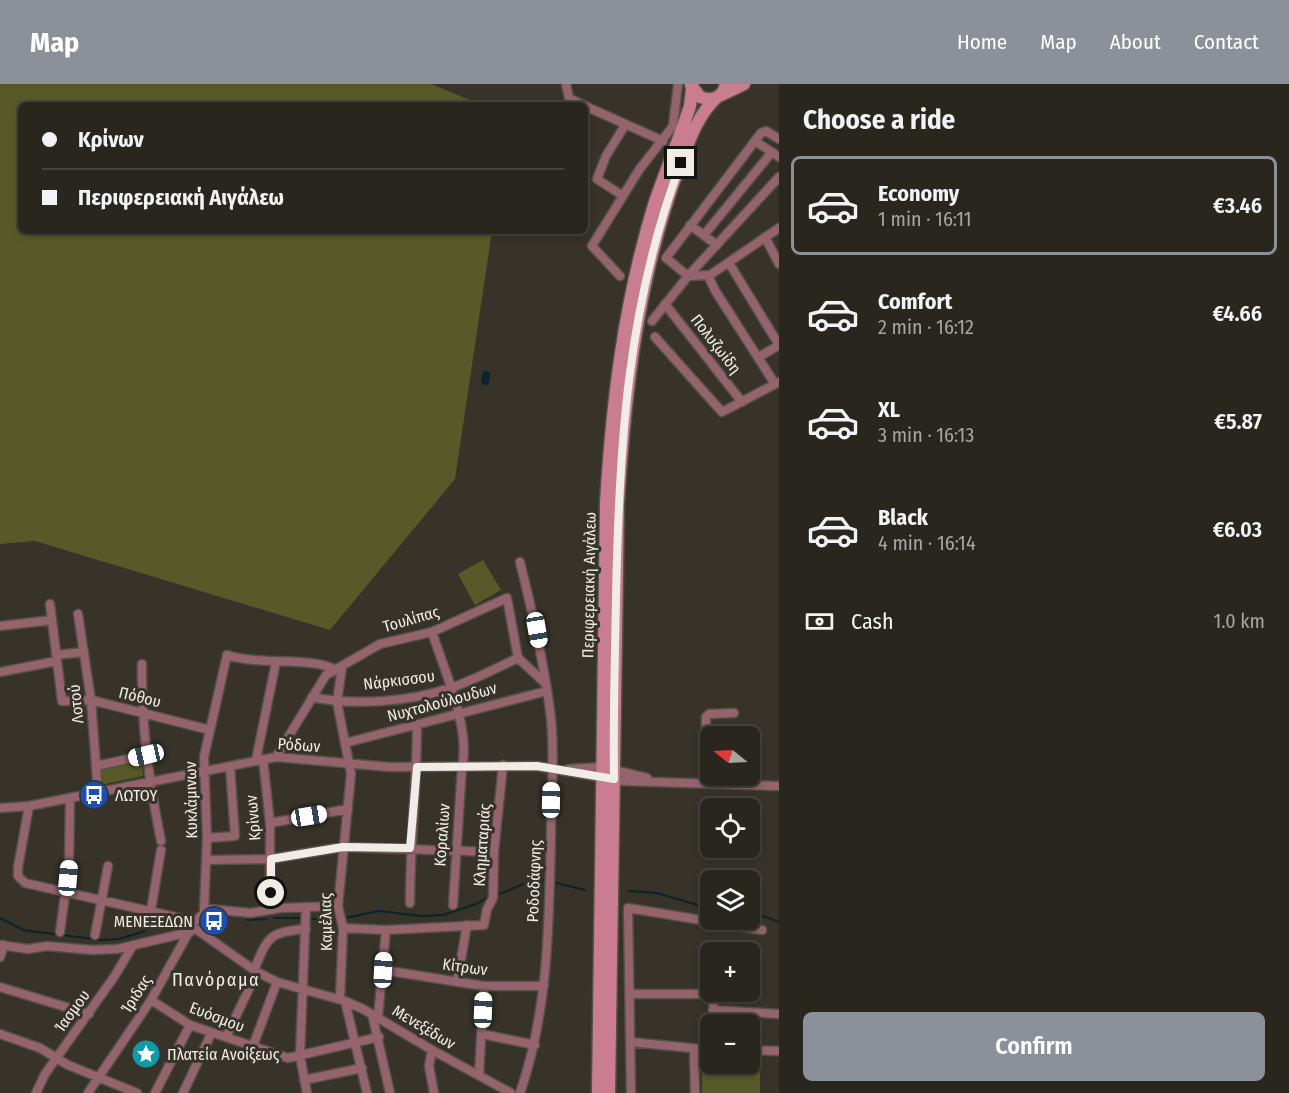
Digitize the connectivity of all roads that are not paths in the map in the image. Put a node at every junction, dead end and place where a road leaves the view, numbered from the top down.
1 (566, 84) edge
2 (678, 84) edge
3 (744, 84) edge
4 (692, 87) edge
5 (721, 92) edge
6 (578, 102) edge
7 (588, 107) edge
8 (626, 125) junction
9 (779, 139) edge
10 (663, 141) junction
11 (755, 141) junction
12 (775, 155) edge
13 (779, 177) edge
14 (623, 196) junction
15 (690, 225) junction
16 (779, 228) edge
17 (704, 235) junction
18 (765, 237) junction
19 (717, 245) junction
20 (729, 263) junction
21 (779, 264) edge
22 (710, 275) junction
23 (620, 276) dead end
24 (688, 276) junction
25 (666, 304) junction
26 (652, 321) dead end
27 (655, 337) dead end
28 (779, 345) edge
29 (759, 357) junction
30 (777, 383) edge
31 (742, 402) junction
32 (520, 562) dead end
33 (50, 603) dead end
34 (78, 614) dead end
35 (52, 620) junction
36 (0, 626) edge
37 (432, 632) junction
38 (84, 652) junction
39 (56, 658) junction
40 (518, 658) junction
41 (276, 662) junction
42 (142, 664) dead end
43 (339, 668) junction
44 (0, 672) edge
45 (547, 687) junction
46 (450, 689) junction
47 (312, 698) junction
48 (91, 700) junction
49 (337, 702) junction
50 (141, 712) junction
51 (458, 712) junction
52 (734, 713) dead end
53 (417, 724) junction
54 (706, 726) edge
55 (210, 730) junction
56 (345, 742) junction
57 (146, 755) junction
58 (276, 757) junction
59 (260, 759) junction
60 (351, 764) junction
61 (503, 765) junction
62 (96, 766) junction
63 (230, 767) junction
64 (417, 767) junction
65 (462, 767) junction
66 (552, 767) junction
67 (204, 771) junction
68 (608, 773) junction
69 (149, 782) junction
70 (700, 782) edge
71 (760, 785) edge
72 (779, 786) edge
73 (98, 792) junction
74 (70, 798) junction
75 (29, 806) junction
76 (0, 808) edge
77 (348, 810) junction
78 (270, 823) junction
79 (207, 838) junction
80 (161, 841) dead end
81 (343, 847) junction
82 (410, 848) junction
83 (456, 849) junction
84 (161, 850) dead end
85 (494, 852) junction
86 (271, 859) junction
87 (206, 860) junction
88 (108, 866) dead end
89 (66, 892) junction
90 (101, 899) junction
91 (410, 903) dead end
92 (453, 905) dead end
93 (338, 906) junction
94 (306, 907) junction
95 (151, 910) junction
96 (204, 910) junction
97 (270, 910) junction
98 (467, 925) junction
99 (343, 928) junction
100 (192, 929) junction
101 (306, 929) junction
102 (386, 930) junction
103 (762, 930) dead end
104 (60, 932) dead end
105 (95, 935) dead end
106 (2, 945) edge
107 (132, 947) junction
108 (0, 957) edge
109 (383, 970) junction
110 (256, 971) junction
111 (277, 982) junction
112 (457, 982) junction
113 (484, 986) junction
114 (544, 986) junction
115 (0, 987) edge
116 (303, 990) junction
117 (630, 994) junction
118 (151, 1000) junction
119 (342, 1000) junction
120 (713, 1010) junction
121 (88, 1014) junction
122 (713, 1014) edge
123 (779, 1014) edge
124 (375, 1015) junction
125 (190, 1025) junction
126 (0, 1034) edge
127 (211, 1034) junction
128 (482, 1034) junction
129 (226, 1037) junction
130 (379, 1037) junction
131 (356, 1042) junction
132 (631, 1042) junction
133 (535, 1045) junction
134 (253, 1046) junction
135 (694, 1049) junction
136 (700, 1049) edge
137 (432, 1050) junction
138 (760, 1050) edge
139 (779, 1051) edge
140 (300, 1056) junction
141 (56, 1058) junction
142 (362, 1068) junction
143 (98, 1076) junction
144 (479, 1076) junction
145 (304, 1080) junction
146 (498, 1091) edge
147 (36, 1093) edge
148 (88, 1093) edge
149 (137, 1093) edge
150 (155, 1093) edge
151 (183, 1093) edge
152 (307, 1093) edge
153 (367, 1093) edge
154 (390, 1093) edge
155 (434, 1093) edge
156 (512, 1093) edge
157 (519, 1093) edge
158 (598, 1093) edge
159 (609, 1093) edge
160 (631, 1093) edge
161 (695, 1093) edge

1 - 6 street
2 - 10 street
3 - 5 main road
4 - 5 main road
4 - 68 main road, Περιφερειακή Αιγάλεω
5 - 68 main road, Περιφερειακή Αιγάλεω
7 - 8 street
8 - 10 street
8 - 14 street
9 - 11 street
10 - 14 street
11 - 12 street
11 - 15 street
12 - 17 street
13 - 19 street
14 - 23 street
15 - 17 street
15 - 24 street
16 - 18 street
17 - 19 street
18 - 20 street
18 - 21 street
19 - 24 street
20 - 22 street
20 - 28 street
22 - 24 street
22 - 29 street
24 - 25 street
25 - 26 street
25 - 31 street, Πολυζωίδη
27 - 31 street
28 - 29 street
29 - 30 street
30 - 31 street
32 - 45 street, Ροδοδάφνης
33 - 35 street
34 - 38 street, Λοτού
35 - 36 street
35 - 39 street
37 - 40 street, Τουλίπας
37 - 43 street, Τουλίπας
37 - 46 street, Κοραλίων
38 - 39 street
38 - 48 street, Λοτού
39 - 44 street
39 - 48 street, Πόθου
40 - 45 street
40 - 46 street, Νάρκισσου
41 - 43 street
41 - 55 street, Κυκλάμινων
41 - 59 street, Κρίνων
42 - 50 street
43 - 47 street, Τουλίπας
43 - 49 street, Καμέλιας
45 - 51 street, Νυχτολούλουδων
45 - 66 street, Ροδοδάφνης
46 - 49 street, Νάρκισσου
46 - 51 street, Κοραλίων
47 - 49 street, Νάρκισσου
47 - 58 street
48 - 50 street, Πόθου
48 - 62 street, Λοτού
49 - 56 street, Καμέλιας
50 - 55 street, Πόθου
50 - 57 street
51 - 53 street, Νυχτολούλουδων
51 - 65 street, Κοραλίων
52 - 54 street
53 - 56 street, Νυχτολούλουδων
53 - 64 street
55 - 67 street, Κυκλάμινων
56 - 60 street, Καμέλιας
57 - 62 street
57 - 69 street
58 - 59 street, Ρόδων
58 - 60 street, Ρόδων
59 - 63 street, Ρόδων
59 - 78 street, Κρίνων
60 - 64 street, Ρόδων
60 - 77 street, Καμέλιας
61 - 65 street, Ρόδων
61 - 66 street, Ρόδων
61 - 85 street, Κληματαριάς
62 - 73 street, Λοτού
63 - 67 street, Ρόδων
63 - 79 street
64 - 65 street, Ρόδων
64 - 82 street
65 - 83 street, Κοραλίων
66 - 68 street, Ρόδων
66 - 114 street, Ροδοδάφνης
67 - 69 street, Ρόδων
67 - 79 street, Κυκλάμινων
68 - 70 street, Ρόδων
68 - 158 main road, Περιφερειακή Αιγάλεω
68 - 159 main road, Περιφερειακή Αιγάλεω
69 - 73 street, Ρόδων
69 - 80 street
71 - 72 street, Ρόδων
73 - 74 street, Ρόδων
74 - 75 street, Ρόδων
74 - 89 street
75 - 76 street, Ρόδων
75 - 89 street, Μενεξέδων
77 - 78 street
77 - 81 street, Καμέλιας
78 - 86 street, Κρίνων
79 - 87 street, Κυκλάμινων
81 - 82 street
81 - 86 street
81 - 93 street, Καμέλιας
82 - 83 street
82 - 91 street
83 - 85 street
83 - 92 street, Κοραλίων
84 - 95 street
85 - 98 street, Κληματαριάς
86 - 87 street
86 - 97 street, Κρίνων
87 - 96 street, Κυκλάμινων
88 - 90 street
89 - 90 street, Μενεξέδων
89 - 104 street
90 - 95 street, Μενεξέδων
90 - 105 street
93 - 94 street
93 - 99 street, Καμέλιας
94 - 97 street
94 - 101 street
95 - 100 street, Μενεξέδων
96 - 97 street
96 - 100 street, Ίριδας
98 - 102 street
98 - 112 street
99 - 102 street
99 - 119 street, Καμέλιας
100 - 107 street
100 - 110 street, Μενεξέδων
100 - 118 street, Ίριδας
101 - 110 street
101 - 116 street
102 - 109 street
103 - 117 street
106 - 107 street
106 - 108 street
107 - 121 street, Ίασμου
109 - 112 street, Κίτρων
109 - 124 street
110 - 111 street, Μενεξέδων
110 - 129 street
111 - 116 street, Μενεξέδων
111 - 134 street
112 - 113 street, Κίτρων
113 - 114 street, Κίτρων
113 - 128 street
114 - 133 street, Ροδοδάφνης
115 - 121 street
116 - 119 street, Μενεξέδων
116 - 140 street
117 - 120 street
117 - 132 street
118 - 125 street, Ευόσμου
118 - 143 street, Ίριδας
119 - 124 street, Μενεξέδων
119 - 131 street, Καμέλιας
120 - 122 street
120 - 123 street
121 - 141 street, Ίασμου
124 - 130 street
124 - 137 street, Μενεξέδων
125 - 127 street, Ευόσμου
125 - 150 street
126 - 141 street
127 - 129 street, Ευόσμου
127 - 151 street
128 - 133 street
128 - 144 street
129 - 134 street, Ευόσμου
130 - 131 street, Ευόσμου
130 - 154 street
131 - 140 street, Ευόσμου
131 - 142 street, Καμέλιας
132 - 135 street
132 - 160 street
133 - 157 street, Ροδοδάφνης
134 - 140 street, Ευόσμου
135 - 136 street
135 - 161 street
137 - 144 street, Μενεξέδων
137 - 155 street
138 - 139 street
140 - 145 street
141 - 143 street
141 - 147 street, Ίασμου
142 - 145 street
142 - 153 street, Καμέλιας
143 - 148 street, Ίριδας
143 - 149 street
144 - 146 street, Μενεξέδων
145 - 152 street
146 - 156 street, Μενεξέδων

